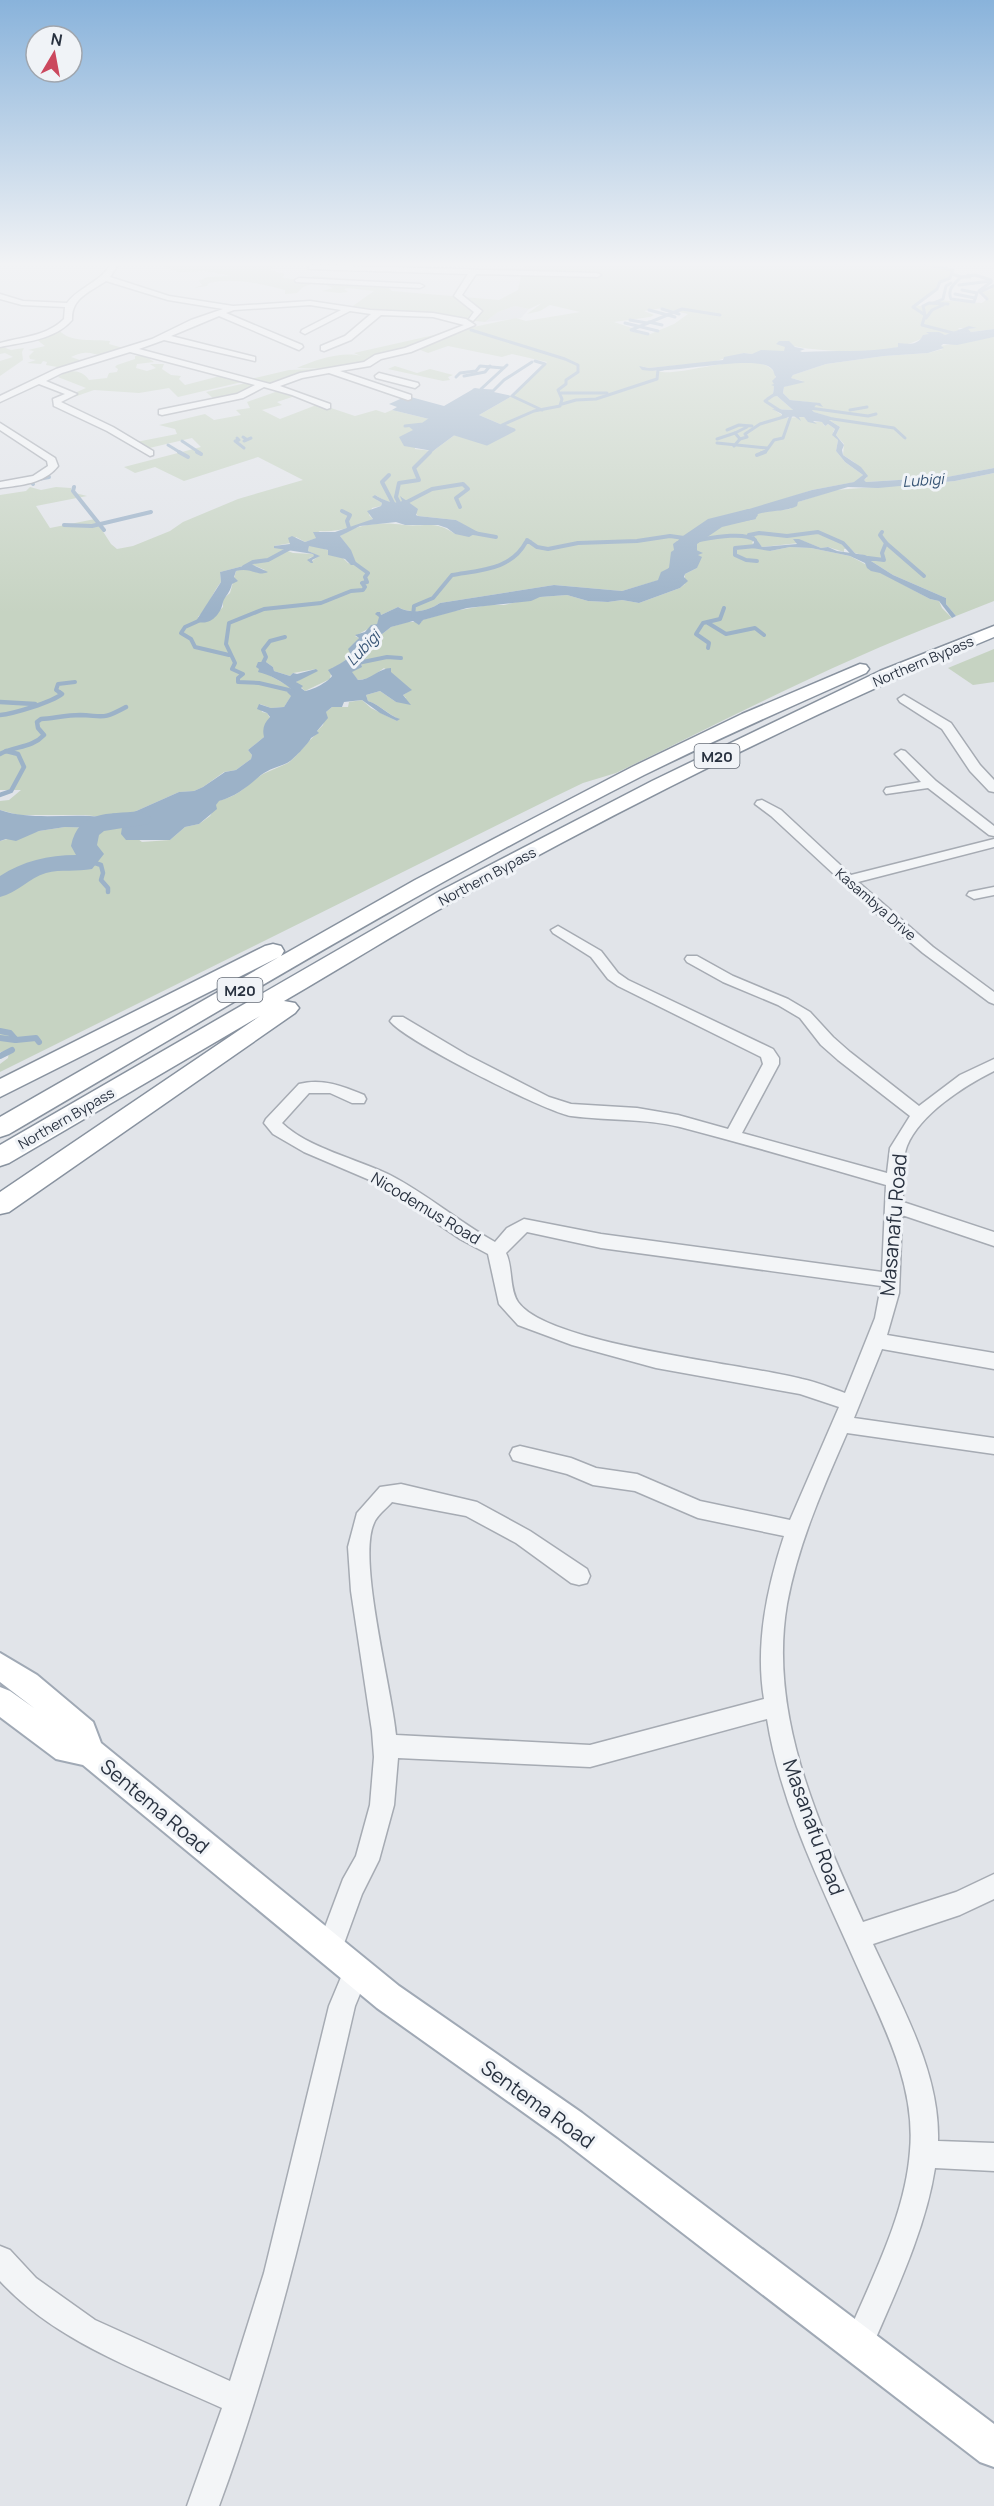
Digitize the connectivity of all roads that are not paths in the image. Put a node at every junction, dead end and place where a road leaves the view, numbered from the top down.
1 (244, 380) edge
2 (288, 380) edge
3 (356, 380) edge
4 (397, 380) edge
5 (39, 381) joint
6 (268, 385) junction
7 (415, 385) dead end
8 (408, 397) dead end
9 (0, 399) edge
10 (327, 406) dead end
11 (162, 412) dead end
12 (0, 426) edge
13 (18, 438) junction
14 (0, 441) edge
15 (150, 453) dead end
16 (0, 485) edge
17 (994, 614) edge
18 (994, 631) edge
19 (904, 699) dead end
20 (901, 754) dead end
21 (931, 784) junction
22 (994, 788) edge
23 (891, 791) dead end
24 (762, 804) dead end
25 (994, 832) edge
26 (994, 843) edge
27 (480, 853) junction
28 (848, 880) junction
29 (994, 891) edge
30 (974, 895) dead end
31 (448, 896) junction
32 (558, 930) dead end
33 (692, 959) dead end
34 (994, 999) edge
35 (398, 1021) dead end
36 (988, 1073) edge
37 (0, 1089) edge
38 (358, 1099) dead end
39 (921, 1116) junction
40 (0, 1128) edge
41 (732, 1137) junction
42 (0, 1157) edge
43 (895, 1181) junction
44 (0, 1205) edge
45 (894, 1206) junction
46 (994, 1239) edge
47 (497, 1252) junction
48 (890, 1280) junction
49 (876, 1341) junction
50 (994, 1361) edge
51 (850, 1403) junction
52 (840, 1424) junction
53 (994, 1446) edge
54 (520, 1454) dead end
55 (796, 1530) junction
56 (579, 1575) dead end
57 (0, 1666) edge
58 (0, 1700) edge
59 (777, 1706) junction
60 (385, 1746) junction
61 (89, 1752) junction
62 (994, 1887) edge
63 (857, 1937) junction
64 (329, 1951) junction
65 (356, 1972) junction
66 (924, 2154) junction
67 (994, 2157) edge
68 (0, 2260) edge
69 (859, 2344) junction
70 (240, 2401) junction
71 (994, 2448) edge
72 (203, 2506) edge

1 - 6 street
2 - 6 street
3 - 8 street
4 - 7 street
5 - 9 street
5 - 15 street
6 - 10 street
6 - 11 street
12 - 13 street
13 - 14 street
13 - 16 street
17 - 27 highway, Northern Bypass / M20
18 - 31 highway, Northern Bypass / M20
19 - 22 street
20 - 21 street
21 - 23 street
21 - 25 street
24 - 28 street, Kasambya Drive
26 - 28 street
27 - 37 highway
27 - 40 highway, Northern Bypass / M20
28 - 34 street, Kasambya Drive
29 - 30 street
31 - 42 highway, Northern Bypass / M20
31 - 44 highway
32 - 41 street
33 - 39 street
35 - 41 street
36 - 39 street, Masanafu Road
38 - 47 street, Nicodemus Road
39 - 43 street, Masanafu Road
41 - 43 street
43 - 45 street, Masanafu Road
45 - 46 street
45 - 48 street, Masanafu Road
47 - 48 street
47 - 51 street, Nicodemus Road
48 - 49 street, Masanafu Road
49 - 50 street
49 - 51 street, Masanafu Road
51 - 52 street, Masanafu Road
52 - 53 street
52 - 55 street, Masanafu Road
54 - 55 street
55 - 59 street, Masanafu Road
56 - 60 street
57 - 61 main road, Sentema Road
58 - 61 main road, Sentema Road
59 - 60 street
59 - 63 street, Masanafu Road
60 - 64 street
61 - 64 main road, Sentema Road
62 - 63 street
63 - 66 street, Masanafu Road
64 - 65 main road, Sentema Road
65 - 69 main road, Sentema Road
65 - 70 street
66 - 67 street
66 - 69 street, Masanafu Road
68 - 70 street
69 - 71 main road, Sentema Road
70 - 72 street

